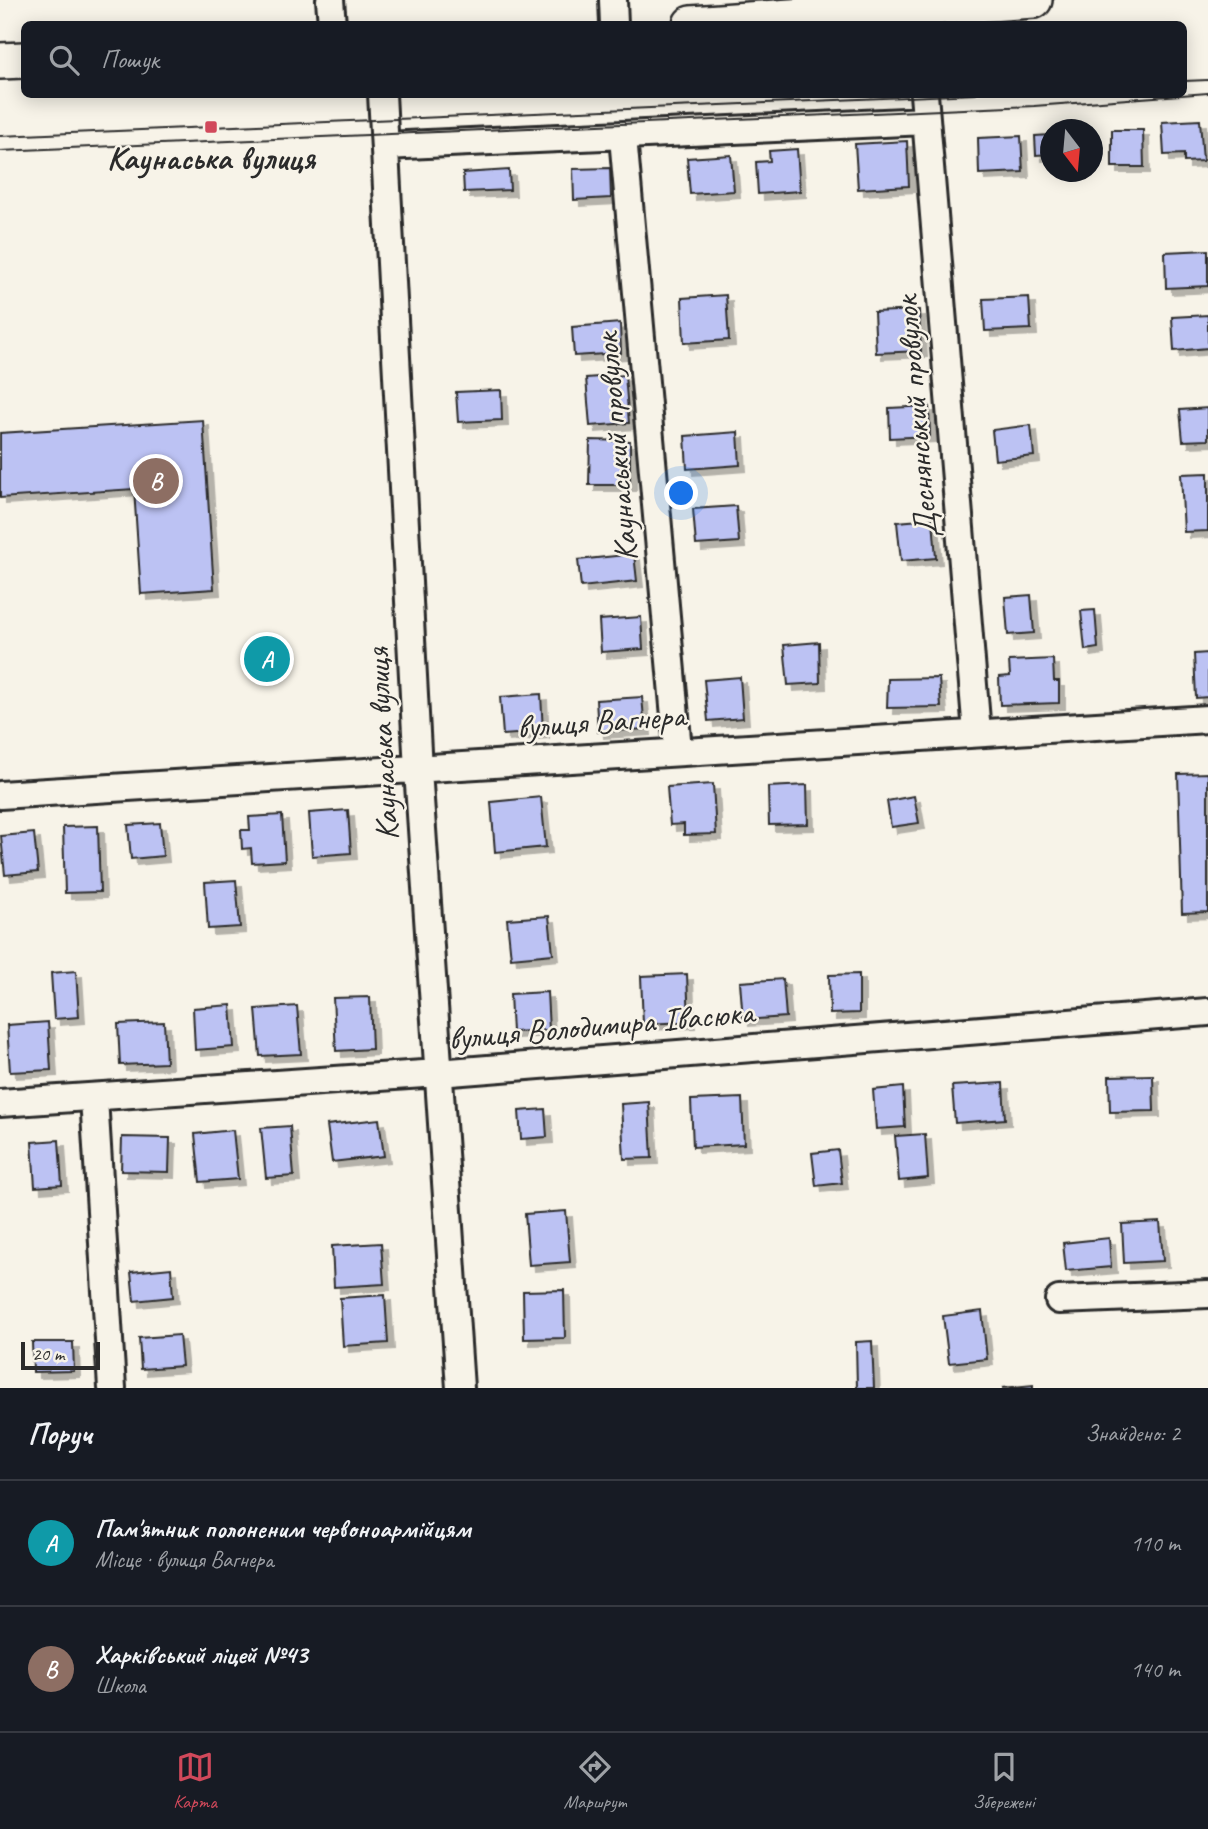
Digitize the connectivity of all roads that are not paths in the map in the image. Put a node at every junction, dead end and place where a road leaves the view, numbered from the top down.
1 (330, 0) edge
2 (613, 0) edge
3 (1034, 0) edge
4 (917, 11) edge
5 (332, 21) edge
6 (614, 21) edge
7 (743, 21) edge
8 (21, 60) edge
9 (0, 61) edge
10 (382, 98) edge
11 (924, 98) edge
12 (926, 121) junction
13 (624, 137) junction
14 (385, 146) junction
15 (1208, 719) edge
16 (977, 733) junction
17 (678, 750) junction
18 (418, 770) junction
19 (0, 795) edge
20 (1205, 1016) edge
21 (438, 1073) junction
22 (94, 1098) junction
23 (0, 1103) edge
24 (1208, 1294) edge
25 (1059, 1300) dead end
26 (112, 1388) edge
27 (460, 1388) edge

1 - 5 street
2 - 6 street
3 - 4 main road
4 - 7 main road
8 - 9 main road
10 - 14 street, Каунаська вулиця
11 - 12 street, Деснянський провулок
12 - 13 street
12 - 16 street, Деснянський провулок
13 - 14 street
13 - 17 street, Каунаський провулок
14 - 18 street, Каунаська вулиця
15 - 16 street, вулиця Вагнера
16 - 17 street, вулиця Вагнера
17 - 18 street, вулиця Вагнера
18 - 19 street, вулиця Вагнера
18 - 21 street, Каунаська вулиця
20 - 21 street, вулиця Володимира Івасюка
21 - 22 street, вулиця Володимира Івасюка
21 - 27 street, Каунаська вулиця
22 - 23 street, вулиця Володимира Івасюка
22 - 26 street
24 - 25 street

